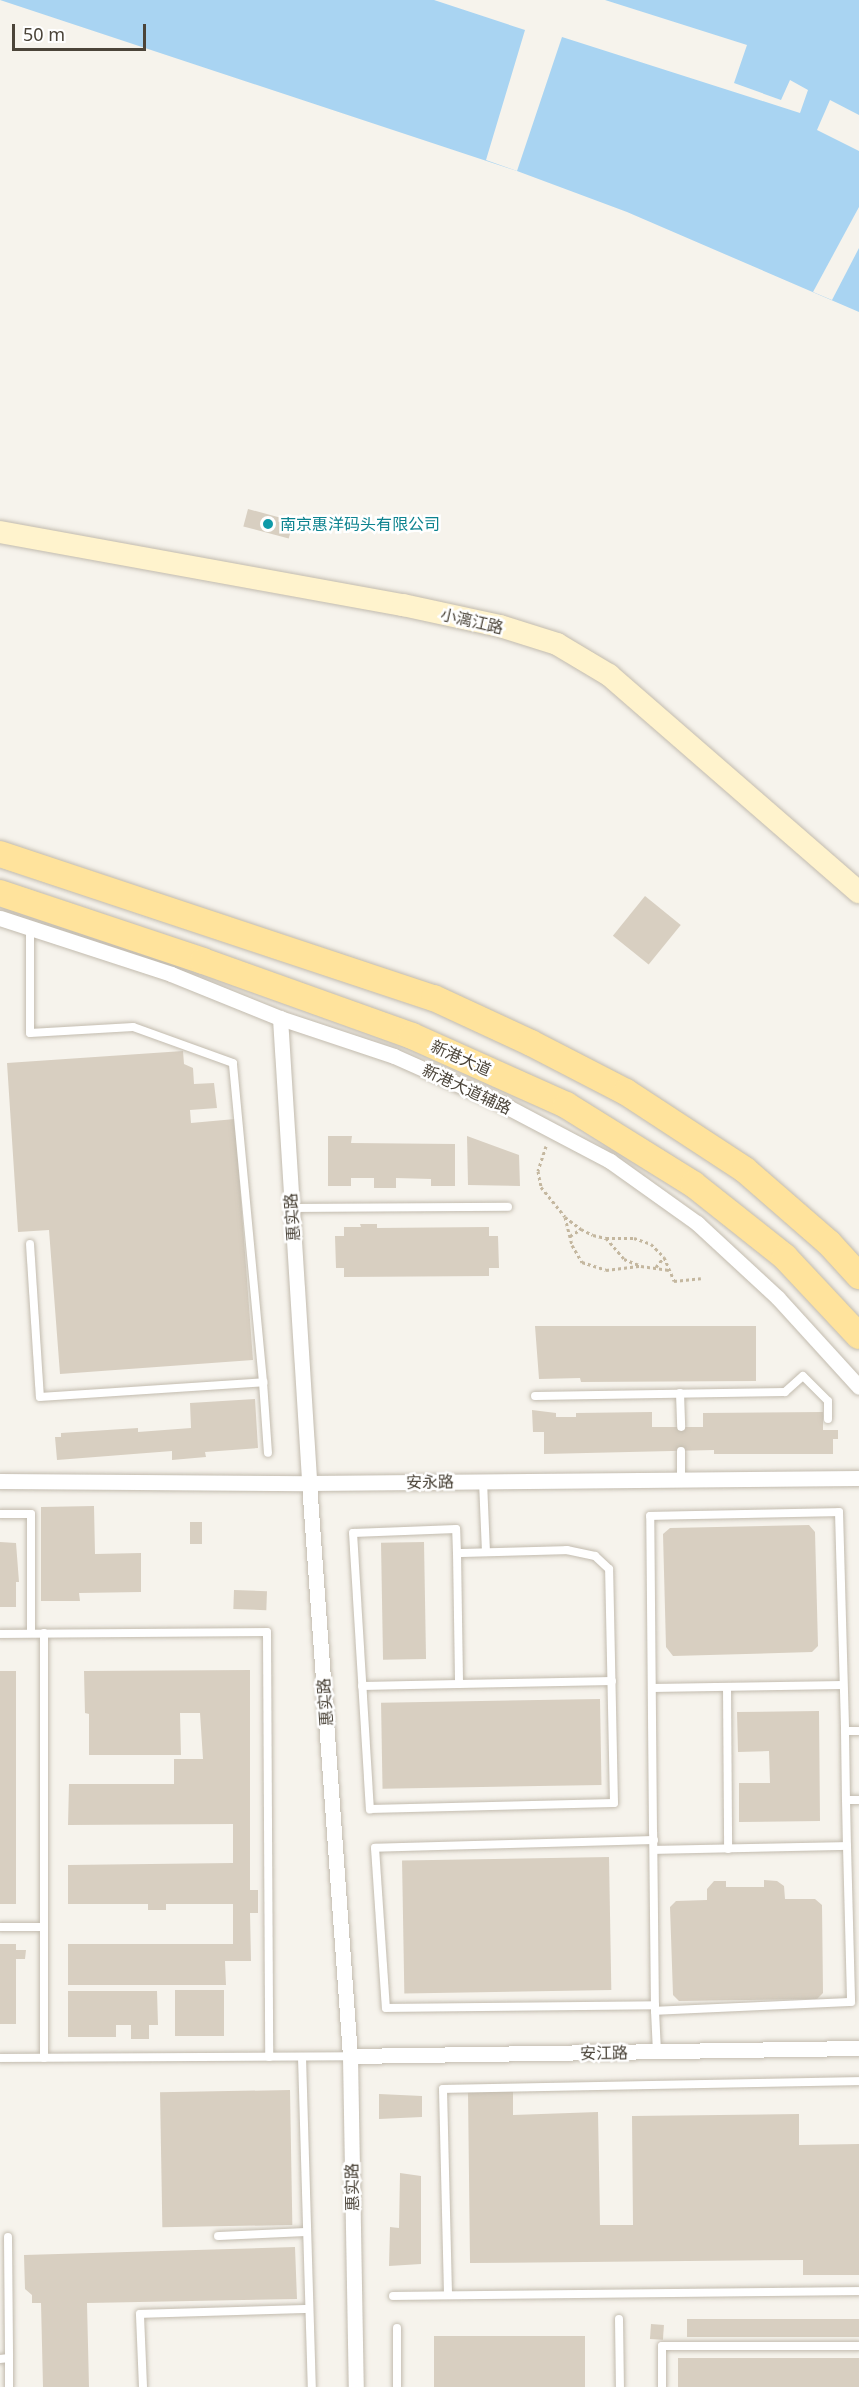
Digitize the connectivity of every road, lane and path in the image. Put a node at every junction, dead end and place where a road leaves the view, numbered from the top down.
1 (0, 532) edge
2 (0, 854) edge
3 (859, 892) edge
4 (0, 893) edge
5 (0, 918) edge
6 (30, 928) junction
7 (280, 1018) junction
8 (546, 1146) dead end
9 (508, 1207) dead end
10 (291, 1208) junction
11 (565, 1217) junction
12 (580, 1229) junction
13 (569, 1236) junction
14 (606, 1238) junction
15 (30, 1244) dead end
16 (664, 1257) junction
17 (624, 1259) junction
18 (641, 1266) junction
19 (656, 1267) junction
20 (622, 1269) junction
21 (671, 1270) junction
22 (859, 1276) edge
23 (701, 1278) dead end
24 (859, 1336) edge
25 (262, 1382) junction
26 (859, 1387) edge
27 (680, 1393) junction
28 (536, 1396) dead end
29 (828, 1419) dead end
30 (681, 1427) dead end
31 (681, 1451) dead end
32 (268, 1453) dead end
33 (859, 1478) edge
34 (681, 1479) junction
35 (0, 1481) edge
36 (483, 1481) junction
37 (309, 1483) junction
38 (0, 1514) edge
39 (486, 1552) junction
40 (457, 1553) junction
41 (44, 1633) junction
42 (0, 1634) edge
43 (31, 1634) junction
44 (612, 1681) junction
45 (459, 1684) junction
46 (843, 1685) junction
47 (363, 1686) junction
48 (727, 1687) junction
49 (652, 1688) junction
50 (845, 1731) junction
51 (859, 1731) edge
52 (846, 1800) junction
53 (859, 1800) edge
54 (654, 1840) junction
55 (847, 1846) junction
56 (728, 1849) junction
57 (654, 1850) junction
58 (0, 1927) edge
59 (44, 1927) junction
60 (655, 2008) junction
61 (859, 2048) edge
62 (657, 2052) junction
63 (350, 2056) junction
64 (269, 2057) junction
65 (302, 2057) junction
66 (0, 2058) edge
67 (45, 2058) junction
68 (859, 2081) edge
69 (307, 2232) junction
70 (8, 2236) dead end
71 (218, 2236) dead end
72 (859, 2291) edge
73 (448, 2294) junction
74 (393, 2296) dead end
75 (309, 2309) junction
76 (619, 2319) dead end
77 (397, 2328) dead end
78 (859, 2346) edge
79 (4, 2359) edge
80 (9, 2387) edge
81 (143, 2387) edge
82 (312, 2387) edge
83 (356, 2387) edge
84 (397, 2387) edge
85 (620, 2387) edge
86 (662, 2387) edge

1 - 3 street, 小漓江路
2 - 22 main road
4 - 24 main road, 新港大道
5 - 6 street, 新港大道辅路
6 - 7 street, 新港大道辅路
6 - 25 lane
7 - 10 street, 惠实路
7 - 26 street, 新港大道辅路
8 - 11 path
9 - 10 lane
10 - 37 street, 惠实路
11 - 12 path
11 - 13 path
12 - 13 path
12 - 14 path
13 - 20 path
14 - 16 path
14 - 17 path
15 - 25 lane
16 - 19 path
16 - 21 path
17 - 18 path
17 - 20 path
18 - 19 path
18 - 20 path
19 - 21 path
21 - 23 path
25 - 32 lane
27 - 28 lane
27 - 29 lane
27 - 30 lane
31 - 34 lane
33 - 34 street, 安永路
34 - 36 street, 安永路
35 - 37 street, 安永路
36 - 37 street, 安永路
36 - 39 lane
37 - 63 street, 惠实路
38 - 43 lane
39 - 40 lane
39 - 44 lane
40 - 45 lane
40 - 47 lane
41 - 43 lane
41 - 59 lane
41 - 64 lane
42 - 43 lane
44 - 45 lane
44 - 47 lane
45 - 47 lane
46 - 48 lane
46 - 49 lane
46 - 50 lane
48 - 49 lane
48 - 56 lane
49 - 54 lane
50 - 51 lane
50 - 52 lane
52 - 53 lane
52 - 55 lane
54 - 57 lane
54 - 60 lane
55 - 56 lane
55 - 60 lane
56 - 57 lane
57 - 60 lane
58 - 59 lane
59 - 67 lane
60 - 62 lane
61 - 62 street, 安江路
62 - 63 street, 安江路
63 - 65 lane
63 - 83 street, 惠实路
64 - 65 lane
64 - 67 lane
65 - 69 lane
66 - 67 lane
68 - 73 lane
69 - 71 lane
69 - 75 lane
70 - 79 lane
72 - 73 lane
73 - 74 lane
75 - 81 lane
75 - 82 lane
76 - 85 lane
77 - 84 lane
78 - 86 lane
79 - 80 lane

